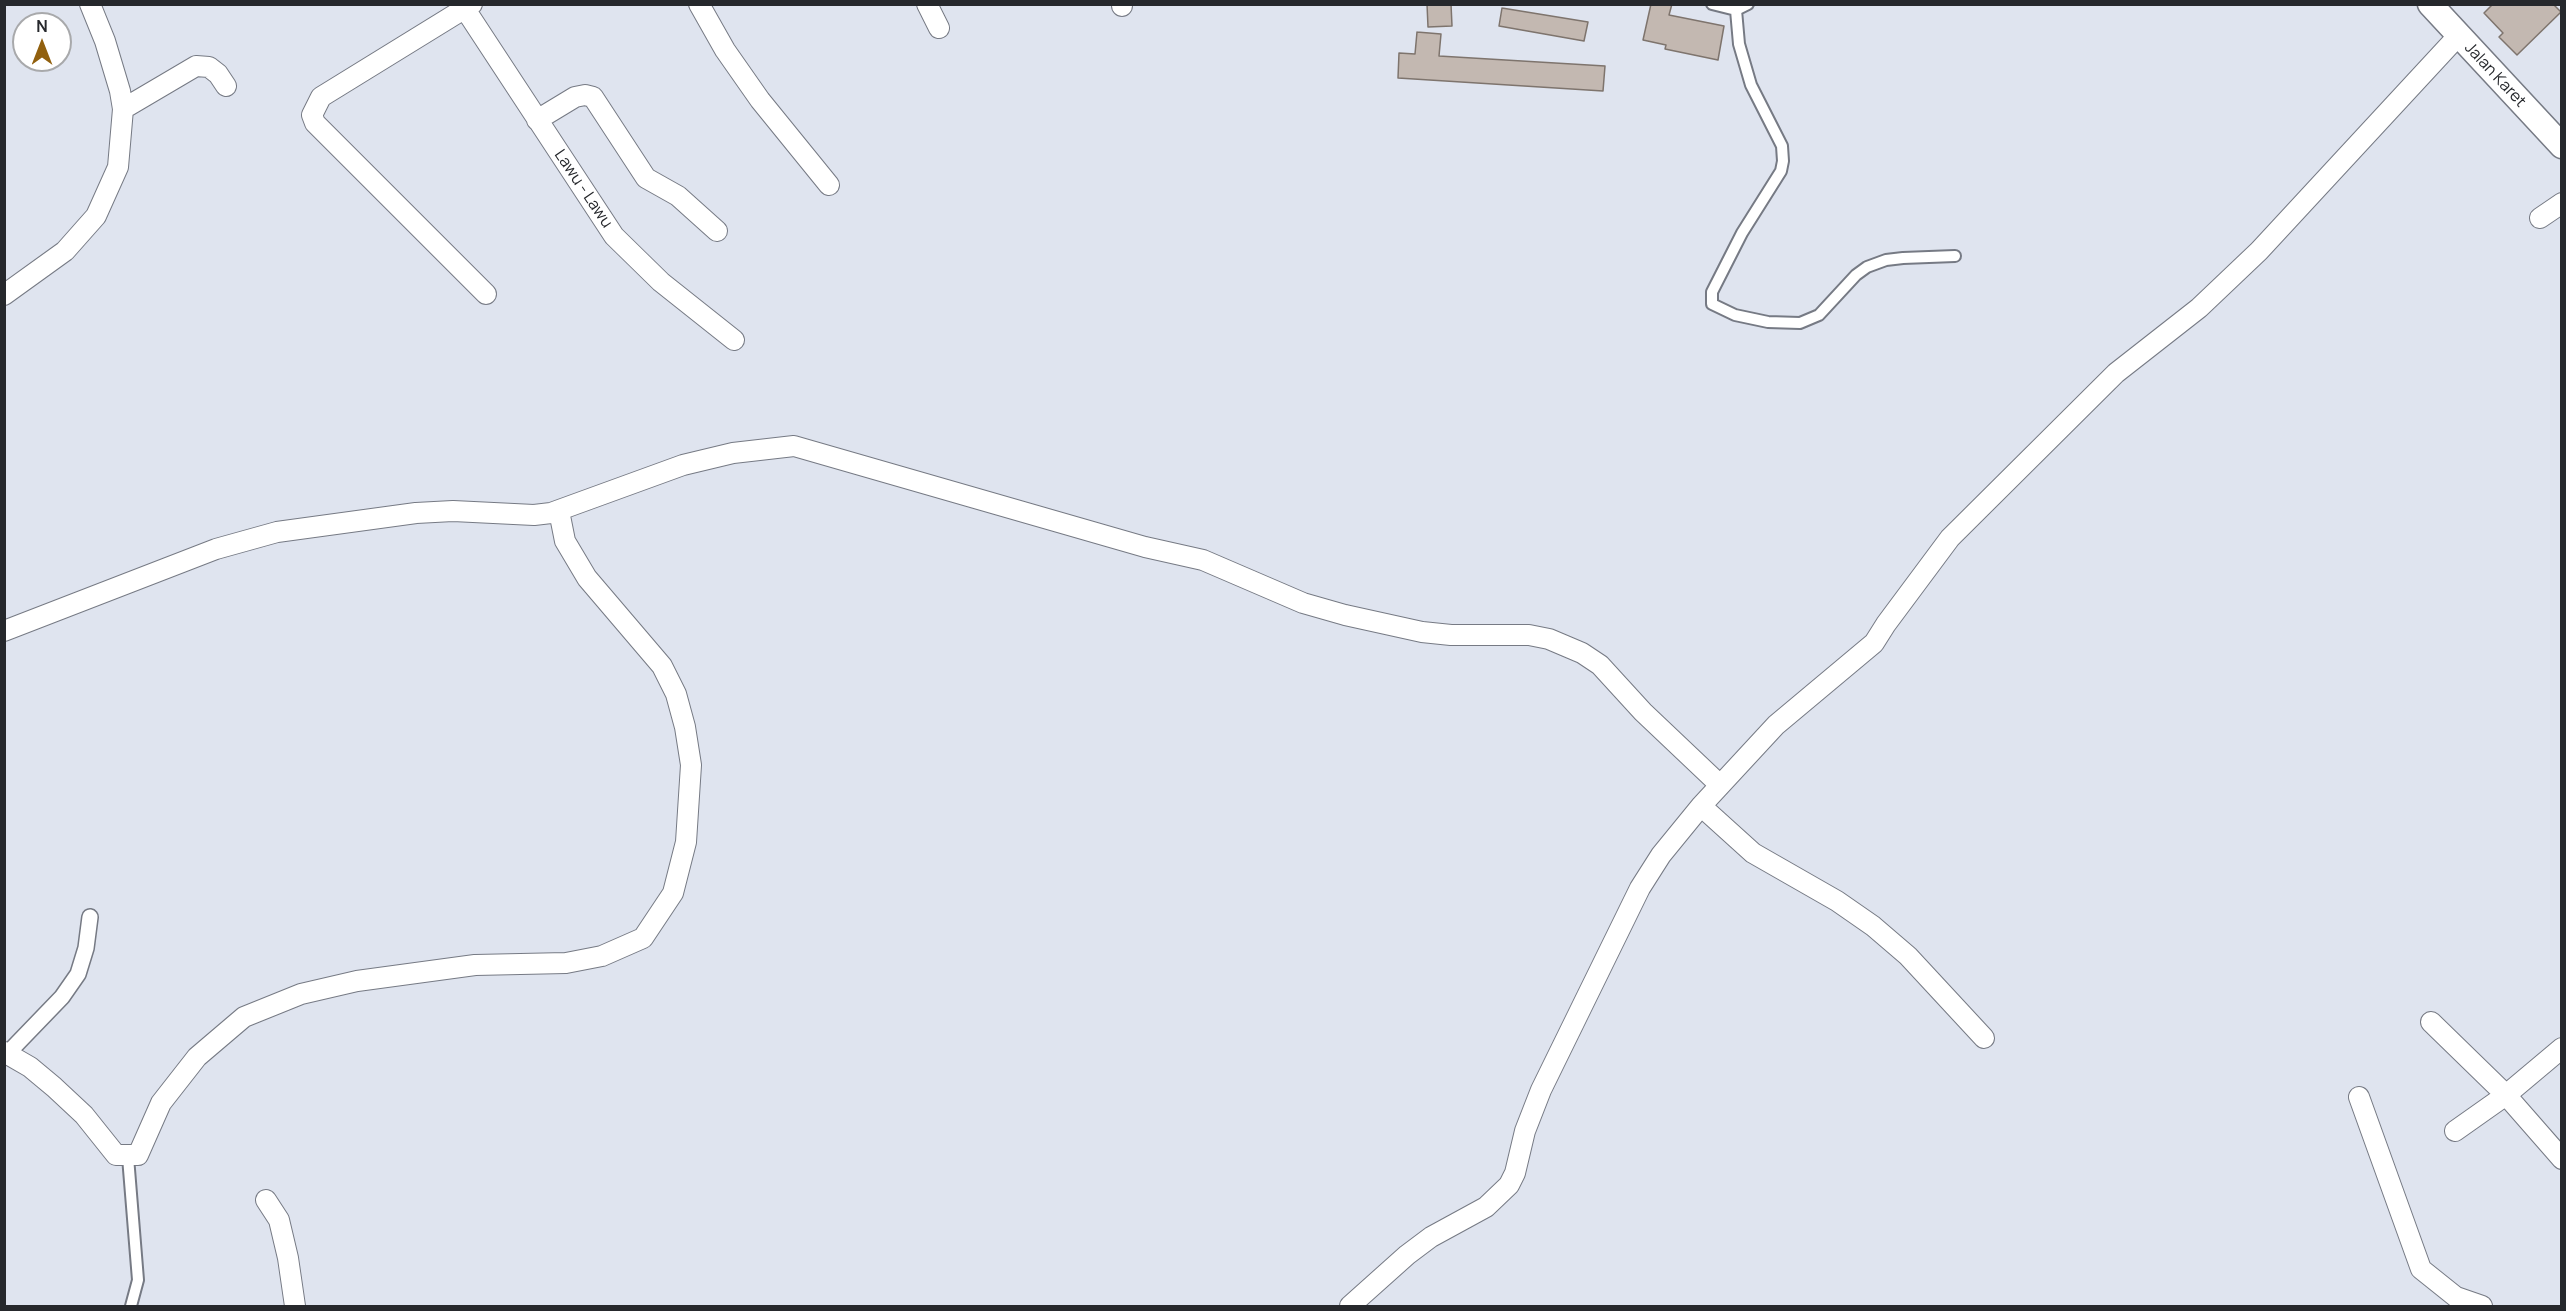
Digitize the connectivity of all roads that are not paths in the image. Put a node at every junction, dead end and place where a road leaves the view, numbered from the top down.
1 (699, 4) edge
2 (927, 4) edge
3 (1712, 4) edge
4 (1748, 4) edge
5 (2430, 4) edge
6 (92, 5) edge
7 (468, 7) edge
8 (1736, 10) junction
9 (939, 28) dead end
10 (2458, 36) junction
11 (226, 86) dead end
12 (123, 109) junction
13 (537, 120) junction
14 (2562, 146) edge
15 (829, 185) dead end
16 (2562, 203) edge
17 (2540, 218) dead end
18 (717, 231) dead end
19 (1955, 256) dead end
20 (486, 294) dead end
21 (4, 296) edge
22 (734, 340) dead end
23 (559, 512) junction
24 (4, 631) edge
25 (1720, 785) junction
26 (1701, 806) junction
27 (90, 917) dead end
28 (2431, 1022) dead end
29 (1984, 1038) dead end
30 (2562, 1048) edge
31 (6, 1052) edge
32 (2506, 1095) junction
33 (2359, 1097) dead end
34 (2455, 1131) dead end
35 (128, 1156) junction
36 (2562, 1159) edge
37 (266, 1200) dead end
38 (131, 1306) edge
39 (295, 1306) edge
40 (1350, 1306) edge
41 (2482, 1306) edge

1 - 15 street
2 - 9 street
3 - 8 lane
4 - 8 lane
5 - 10 street, Jalan Karet
6 - 12 street
7 - 13 street, Lawu - Lawu
7 - 20 street
8 - 19 lane
10 - 14 street, Jalan Karet
10 - 25 street
11 - 12 street
12 - 21 street
13 - 18 street
13 - 22 street, Lawu - Lawu
16 - 17 street
23 - 24 street
23 - 25 street
23 - 35 street
25 - 26 street
26 - 29 street
26 - 40 street
27 - 31 street
28 - 32 street
30 - 32 street
31 - 35 street
32 - 34 street
32 - 36 street
33 - 41 street
35 - 38 lane
37 - 39 street

